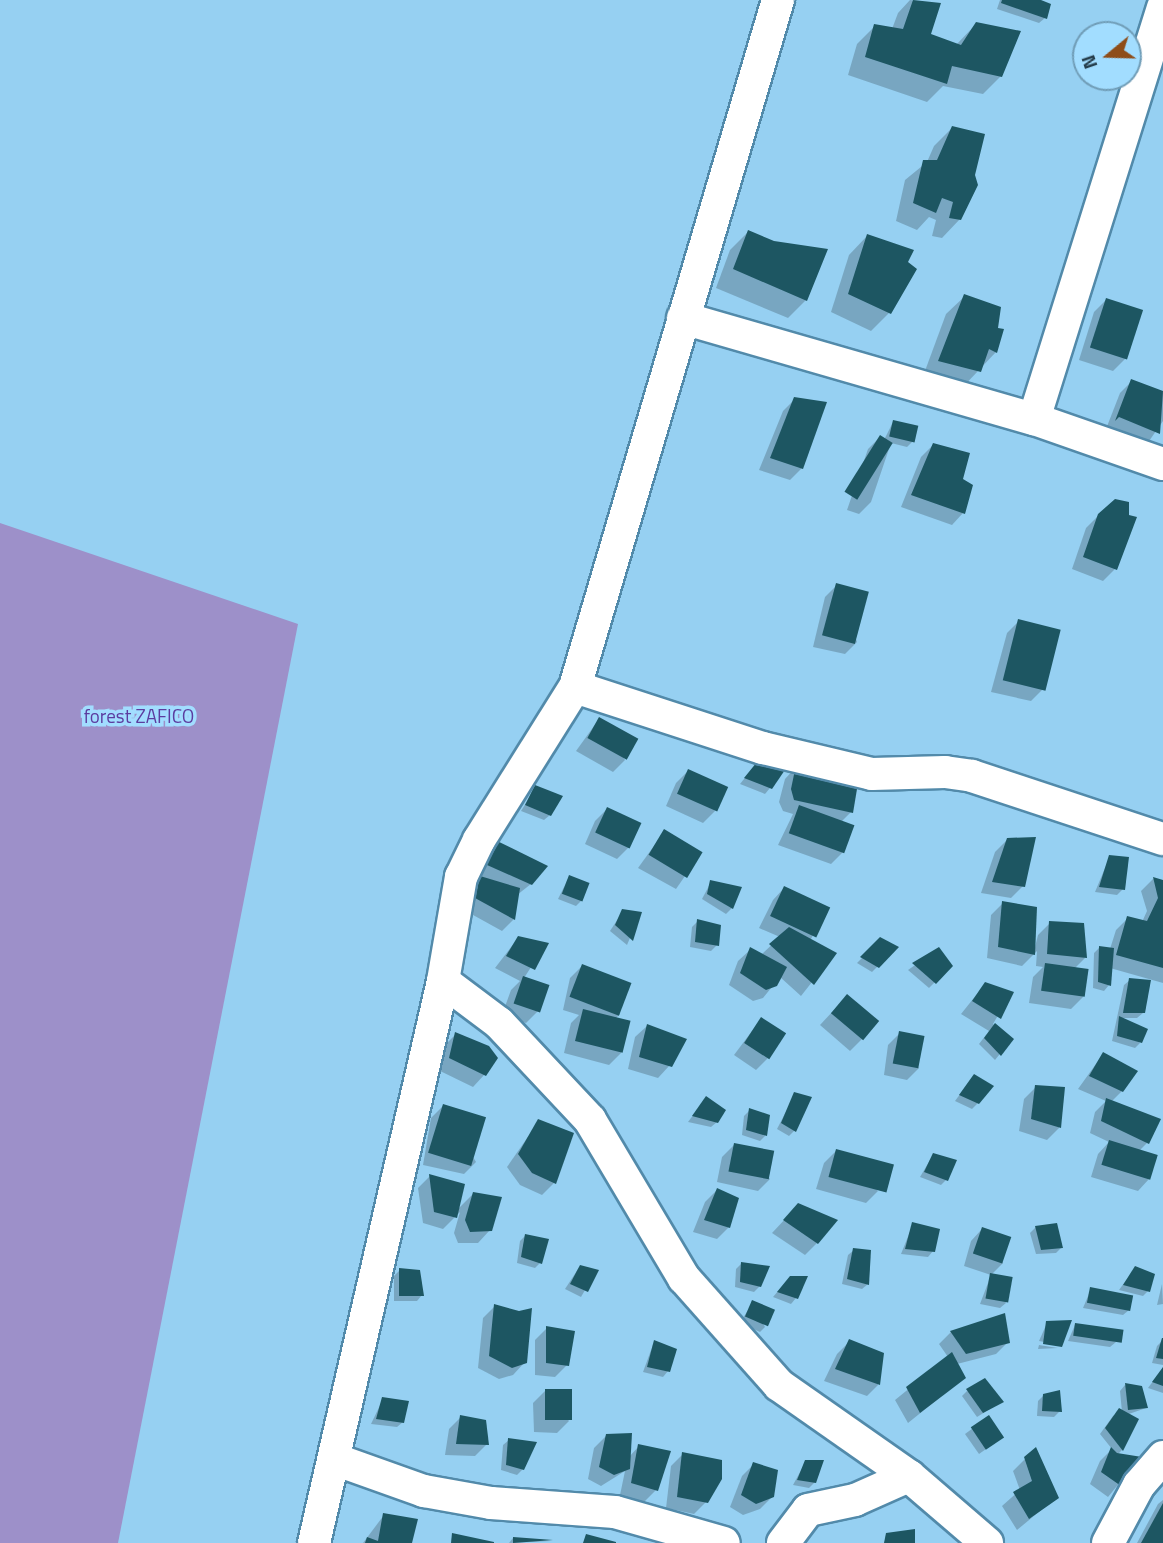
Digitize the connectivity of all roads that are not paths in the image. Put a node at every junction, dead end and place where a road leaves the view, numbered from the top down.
1 (778, 0) edge
2 (1163, 8) edge
3 (683, 318) junction
4 (1034, 419) junction
5 (1163, 464) edge
6 (575, 687) junction
7 (1163, 839) edge
8 (443, 981) junction
9 (1163, 1457) edge
10 (334, 1459) junction
11 (909, 1475) junction
12 (314, 1543) edge
13 (724, 1543) edge
14 (783, 1543) edge
15 (987, 1543) edge
16 (1108, 1543) edge

1 - 3 street
2 - 4 street
3 - 4 street
3 - 6 street
4 - 5 street
6 - 7 street
6 - 8 street
8 - 10 street
8 - 11 street
9 - 16 street
10 - 12 street
10 - 13 street
11 - 14 street
11 - 15 street

